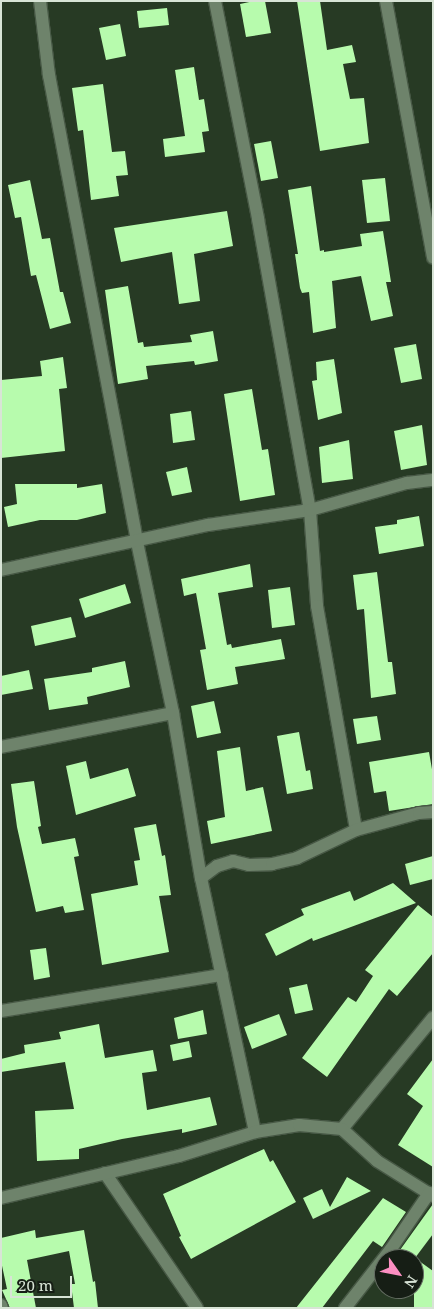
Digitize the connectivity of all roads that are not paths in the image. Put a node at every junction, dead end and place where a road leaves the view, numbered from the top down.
1 (40, 1) edge
2 (215, 1) edge
3 (386, 1) edge
4 (433, 258) edge
5 (433, 480) edge
6 (310, 510) junction
7 (137, 542) junction
8 (1, 570) edge
9 (173, 713) junction
10 (1, 747) edge
11 (433, 812) edge
12 (356, 830) junction
13 (201, 878) junction
14 (222, 975) junction
15 (1, 1011) edge
16 (433, 1018) edge
17 (342, 1129) junction
18 (255, 1132) junction
19 (105, 1173) junction
20 (431, 1195) edge
21 (1, 1198) edge
22 (197, 1308) edge
23 (345, 1308) edge

1 - 7 street
2 - 6 street
3 - 4 street
5 - 6 street
6 - 7 street
6 - 12 street
7 - 8 street
7 - 9 street
9 - 10 street
9 - 13 street
11 - 12 street
12 - 13 street
13 - 14 street
14 - 15 street
14 - 18 street
16 - 17 street
17 - 18 street
17 - 20 street
18 - 19 street
19 - 21 street
19 - 22 street
20 - 23 street

